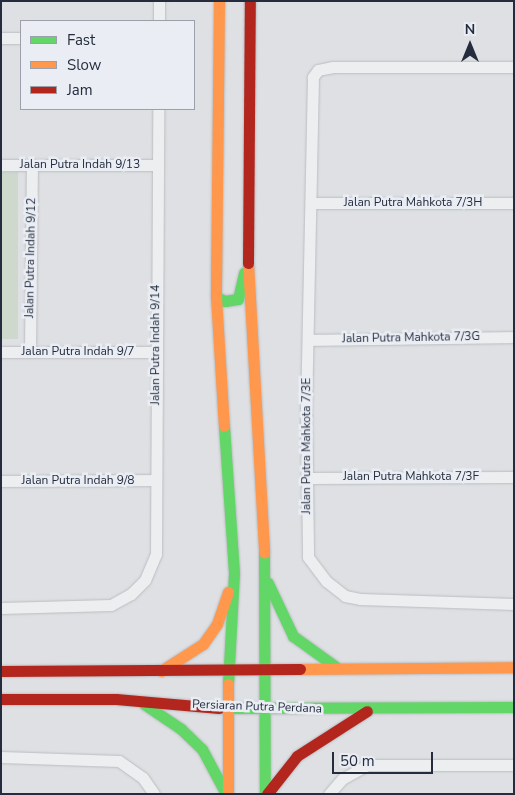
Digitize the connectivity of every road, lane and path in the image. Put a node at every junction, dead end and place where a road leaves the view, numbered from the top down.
1 (159, 1) edge
2 (219, 1) edge
3 (250, 1) edge
4 (159, 20) edge
5 (1, 38) edge
6 (20, 38) edge
7 (514, 67) edge
8 (158, 110) edge
9 (1, 165) edge
10 (32, 165) junction
11 (158, 165) junction
12 (312, 203) junction
13 (514, 203) edge
14 (248, 256) junction
15 (216, 297) junction
16 (514, 337) edge
17 (309, 340) junction
18 (30, 351) junction
19 (1, 352) edge
20 (156, 352) junction
21 (514, 477) edge
22 (309, 478) junction
23 (156, 480) junction
24 (1, 481) edge
25 (234, 573) junction
26 (265, 577) junction
27 (514, 604) edge
28 (1, 608) edge
29 (336, 667) junction
30 (514, 667) edge
31 (265, 669) junction
32 (229, 670) junction
33 (1, 671) edge
34 (159, 672) junction
35 (1, 699) edge
36 (116, 699) junction
37 (265, 707) junction
38 (514, 707) edge
39 (227, 709) junction
40 (369, 710) junction
41 (1, 756) edge
42 (514, 765) edge
43 (154, 794) edge
44 (227, 794) edge
45 (266, 794) edge
46 (329, 794) edge

1 - 4 street
2 - 15 street
3 - 14 street
5 - 6 street
7 - 12 street, Jalan Putra Mahkota 7/3E
8 - 11 street, Jalan Putra Indah 9/14
9 - 10 street, Jalan Putra Indah 9/13
10 - 11 street, Jalan Putra Indah 9/13
10 - 18 street, Jalan Putra Indah 9/12
11 - 20 street, Jalan Putra Indah 9/14
12 - 13 street, Jalan Putra Mahkota 7/3H
12 - 17 street, Jalan Putra Mahkota 7/3E
14 - 15 street
14 - 26 street
15 - 25 street
16 - 17 street, Jalan Putra Mahkota 7/3G
17 - 22 street, Jalan Putra Mahkota 7/3E
18 - 19 street, Jalan Putra Indah 9/7
18 - 20 street, Jalan Putra Indah 9/7
20 - 23 street, Jalan Putra Indah 9/14
21 - 22 street, Jalan Putra Mahkota 7/3F
22 - 27 street, Jalan Putra Mahkota 7/3E
23 - 24 street, Jalan Putra Indah 9/8
23 - 28 street, Jalan Putra Indah 9/14
25 - 32 street
25 - 34 street
26 - 29 street
26 - 31 street
29 - 30 street
29 - 31 street
31 - 32 street
31 - 37 street
32 - 34 street
32 - 39 street
33 - 34 street
35 - 36 street, Persiaran Putra Perdana
36 - 39 street, Persiaran Putra Perdana
36 - 44 street
37 - 39 street, Persiaran Putra Perdana
37 - 40 street, Persiaran Putra Perdana
37 - 45 street
38 - 40 street, Persiaran Putra Perdana
39 - 44 street
40 - 45 street
41 - 43 street
42 - 46 street

